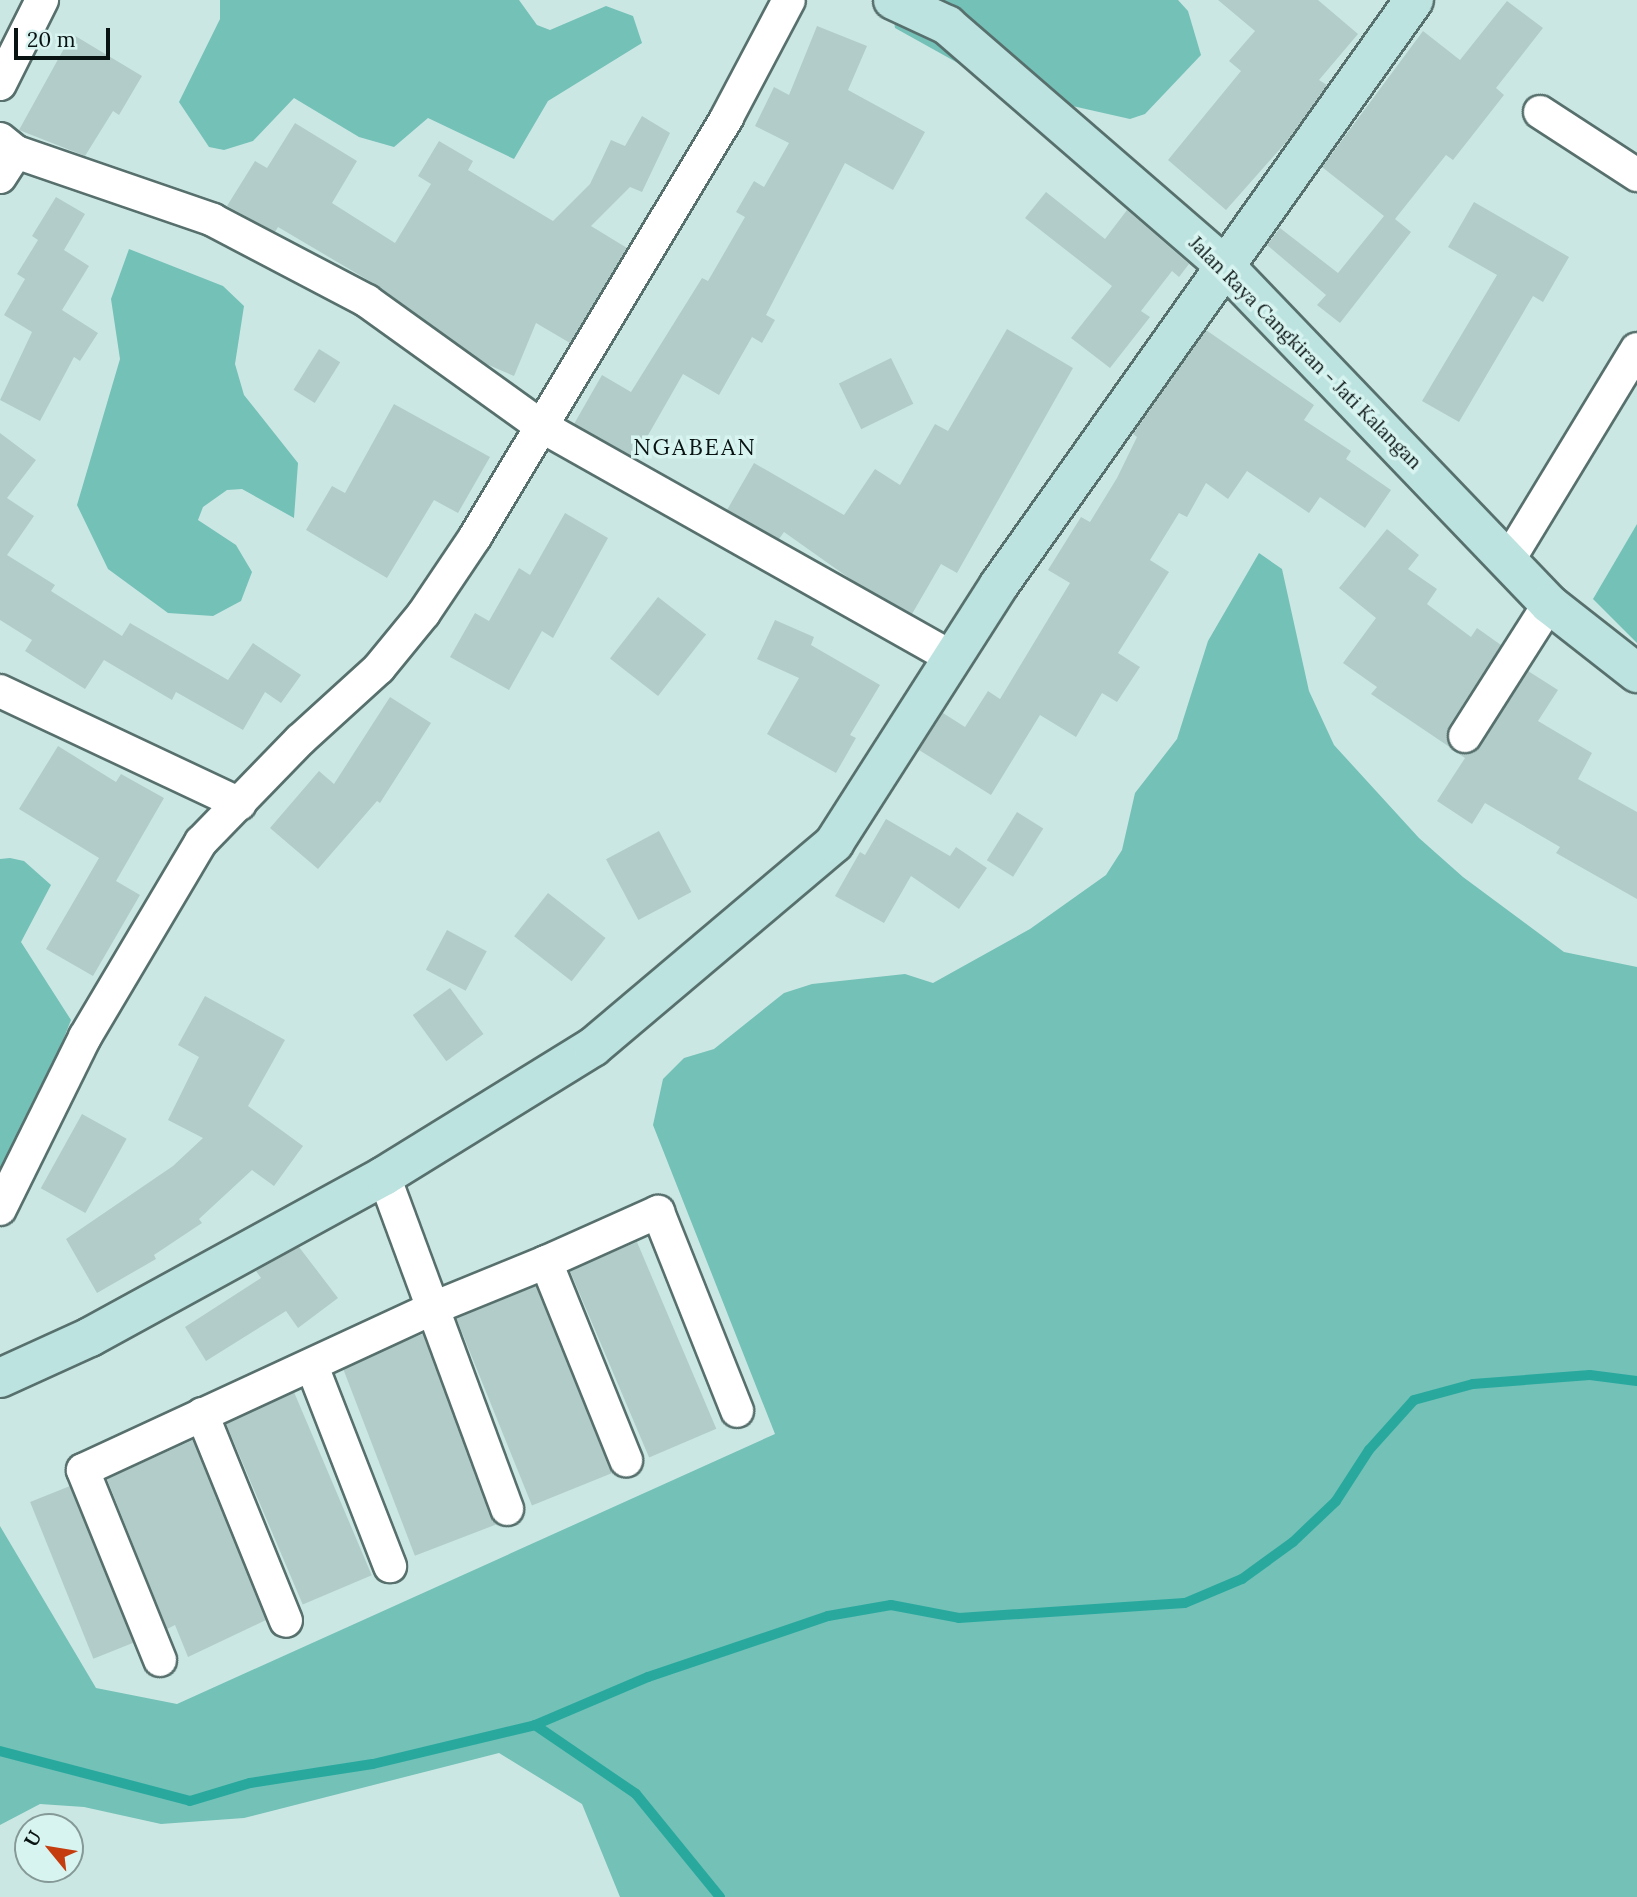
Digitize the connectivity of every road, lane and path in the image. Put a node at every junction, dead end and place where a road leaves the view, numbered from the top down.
1 (42, 0) edge
2 (789, 0) edge
3 (893, 0) edge
4 (1415, 0) edge
5 (0, 84) edge
6 (1540, 112) dead end
7 (5, 156) edge
8 (1637, 175) edge
9 (1225, 266) junction
10 (1637, 349) edge
11 (541, 426) junction
12 (1508, 561) junction
13 (1549, 604) junction
14 (952, 658) junction
15 (1637, 673) edge
16 (0, 691) edge
17 (1465, 736) dead end
18 (240, 804) junction
19 (384, 1177) junction
20 (0, 1209) edge
21 (546, 1262) junction
22 (431, 1309) junction
23 (312, 1366) junction
24 (0, 1378) edge
25 (737, 1411) dead end
26 (202, 1414) junction
27 (626, 1460) dead end
28 (507, 1510) dead end
29 (390, 1566) dead end
30 (286, 1621) dead end
31 (160, 1660) dead end

1 - 5 street
2 - 11 street
3 - 9 street, Jalan Raya Cangkiran - Jati Kalangan
4 - 9 street
6 - 8 street
7 - 11 street
9 - 12 street, Jalan Raya Cangkiran - Jati Kalangan
9 - 14 street
10 - 12 street
11 - 14 street
11 - 18 street
12 - 13 street, Jalan Raya Cangkiran - Jati Kalangan
13 - 15 street, Jalan Raya Cangkiran - Jati Kalangan
13 - 17 street
14 - 19 street
16 - 18 street
18 - 20 street
19 - 22 street
19 - 24 street
21 - 22 street
21 - 25 street
21 - 27 street
22 - 23 street
22 - 28 street
23 - 26 street
23 - 29 street
26 - 30 street
26 - 31 street

